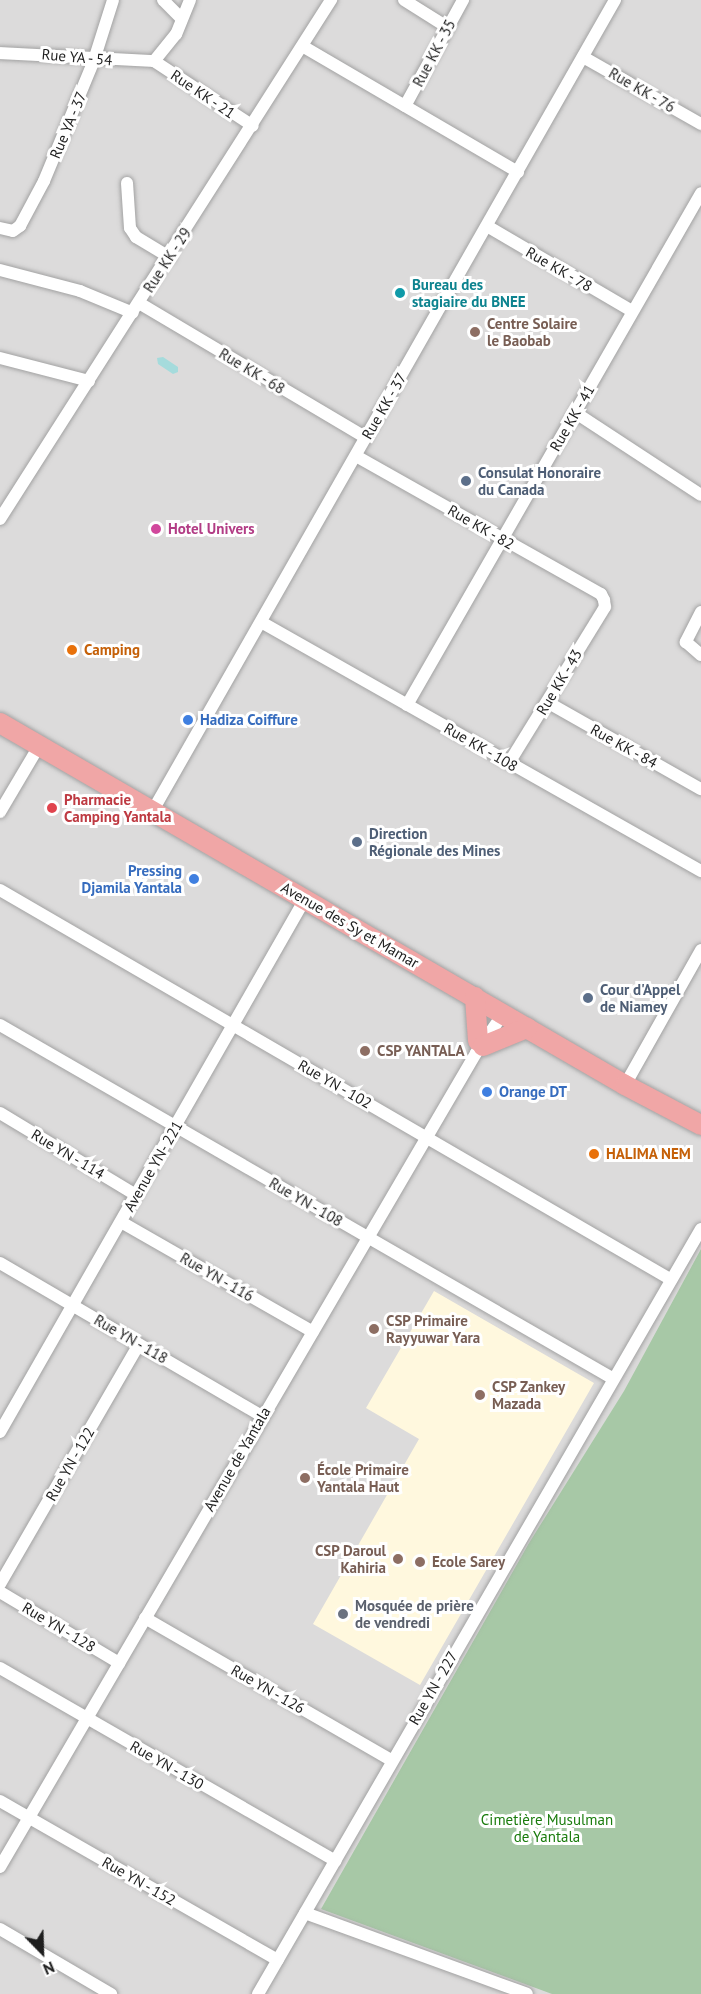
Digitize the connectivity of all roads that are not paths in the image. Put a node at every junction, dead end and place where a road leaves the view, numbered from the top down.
1 (113, 0) edge
2 (163, 0) edge
3 (190, 0) edge
4 (331, 0) edge
5 (404, 0) edge
6 (463, 0) edge
7 (615, 0) edge
8 (181, 18) junction
9 (447, 27) junction
10 (304, 47) junction
11 (0, 53) edge
12 (583, 57) junction
13 (94, 60) junction
14 (154, 61) junction
15 (405, 106) junction
16 (701, 124) edge
17 (253, 126) junction
18 (518, 172) junction
19 (127, 183) dead end
20 (701, 193) edge
21 (487, 226) junction
22 (0, 228) edge
23 (169, 257) junction
24 (0, 270) edge
25 (136, 308) junction
26 (632, 311) junction
27 (0, 358) edge
28 (89, 381) junction
29 (576, 413) junction
30 (366, 438) junction
31 (356, 456) junction
32 (701, 495) edge
33 (0, 519) edge
34 (502, 540) junction
35 (604, 600) joint
36 (701, 612) edge
37 (261, 622) junction
38 (701, 655) edge
39 (547, 702) junction
40 (407, 705) junction
41 (0, 723) edge
42 (39, 746) junction
43 (509, 763) junction
44 (701, 789) edge
45 (0, 812) edge
46 (152, 812) junction
47 (701, 871) edge
48 (0, 890) edge
49 (305, 899) junction
50 (701, 950) edge
51 (475, 997) junction
52 (500, 1012) junction
53 (0, 1025) edge
54 (233, 1026) junction
55 (527, 1028) junction
56 (479, 1046) junction
57 (625, 1085) junction
58 (0, 1113) edge
59 (701, 1125) edge
60 (176, 1126) junction
61 (427, 1138) junction
62 (136, 1195) junction
63 (121, 1222) junction
64 (701, 1228) edge
65 (368, 1238) junction
66 (0, 1263) edge
67 (670, 1279) junction
68 (73, 1305) junction
69 (313, 1332) junction
70 (139, 1344) junction
71 (612, 1378) junction
72 (262, 1416) junction
73 (0, 1432) edge
74 (0, 1584) edge
75 (0, 1592) edge
76 (145, 1618) junction
77 (119, 1663) junction
78 (0, 1668) edge
79 (88, 1719) junction
80 (391, 1760) junction
81 (0, 1801) edge
82 (29, 1818) junction
83 (335, 1861) junction
84 (0, 1866) edge
85 (305, 1913) junction
86 (0, 1929) edge
87 (278, 1960) junction
88 (111, 1994) edge
89 (259, 1994) edge
90 (527, 1994) edge

1 - 13 street, Rue YA - 37
2 - 8 street
3 - 8 street, Rue KK - 21
4 - 10 street, Rue KK - 29
5 - 9 street
6 - 9 street, Rue KK - 35
7 - 12 street, Rue KK - 37
8 - 14 street, Rue KK - 21
9 - 15 street, Rue KK - 35
10 - 15 street
10 - 17 street, Rue KK - 29
11 - 13 street, Rue YA - 54
12 - 16 street, Rue KK - 76
12 - 18 street, Rue KK - 37
13 - 14 street, Rue YA - 54
13 - 22 street, Rue YA - 37
14 - 17 street, Rue KK - 21
15 - 18 street
17 - 23 street, Rue KK - 29
18 - 21 street, Rue KK - 37
19 - 23 street
20 - 26 street, Rue KK - 41
21 - 26 street, Rue KK - 78
21 - 30 street, Rue KK - 37
23 - 25 street, Rue KK - 29
24 - 25 street, Rue KK - 68
25 - 28 street, Rue KK - 29
25 - 30 street, Rue KK - 68
26 - 29 street, Rue KK - 41
27 - 28 street
28 - 33 street, Rue KK - 29
29 - 32 street
29 - 34 street, Rue KK - 41
30 - 31 street, Rue KK - 37
31 - 34 street, Rue KK - 82
31 - 37 street, Rue KK - 37
34 - 35 street, Rue KK - 82
34 - 40 street, Rue KK - 41
35 - 39 street, Rue KK - 43
36 - 38 street
37 - 40 street, Rue KK - 108
37 - 46 street, Rue KK - 37
39 - 43 street, Rue KK - 43
39 - 44 street, Rue KK - 84
40 - 43 street, Rue KK - 108
41 - 42 highway, Avenue des Sy et Mamar
42 - 45 street
42 - 46 highway, Avenue des Sy et Mamar
43 - 47 street, Rue KK - 108
46 - 49 highway, Avenue des Sy et Mamar
48 - 54 street, Rue YN - 102
49 - 51 highway, Avenue des Sy et Mamar
49 - 54 street, Avenue YN- 221
50 - 57 street
51 - 52 highway, Avenue des Sy et Mamar
51 - 56 highway
52 - 55 highway, Avenue des Sy et Mamar
52 - 56 street, Avenue de Yantala
53 - 60 street, Rue YN - 108
54 - 60 street, Avenue YN- 221
54 - 61 street, Rue YN - 102
55 - 56 highway
55 - 57 highway, Avenue des Sy et Mamar
56 - 61 street, Avenue de Yantala
57 - 59 highway, Avenue des Sy et Mamar
58 - 62 street, Rue YN - 114
60 - 62 street, Avenue YN- 221
60 - 65 street, Rue YN - 108
61 - 65 street, Avenue de Yantala
61 - 67 street, Rue YN - 102
62 - 63 street, Avenue YN- 221
63 - 68 street, Avenue YN- 221
63 - 69 street, Rue YN - 116
64 - 67 street, Rue YN - 227
65 - 69 street, Avenue de Yantala
65 - 71 street, Rue YN - 108
66 - 68 street, Rue YN - 118
67 - 71 street, Rue YN - 227
68 - 70 street, Rue YN - 118
68 - 73 street, Avenue YN- 221
69 - 72 street, Avenue de Yantala
70 - 72 street, Rue YN - 118
70 - 74 street, Rue YN - 122
71 - 80 street, Rue YN - 227
72 - 76 street, Avenue de Yantala
75 - 77 street, Rue YN - 128
76 - 77 street, Avenue de Yantala
76 - 80 street, Rue YN - 126
77 - 79 street, Avenue de Yantala
78 - 79 street, Rue YN - 130
79 - 82 street, Avenue de Yantala
79 - 83 street, Rue YN - 130
80 - 83 street, Rue YN - 227
81 - 82 street, Rue YN - 152
82 - 84 street, Avenue de Yantala
82 - 87 street, Rue YN - 152
83 - 85 street, Rue YN - 227
85 - 87 street, Rue YN - 227
85 - 90 street
86 - 88 street
87 - 89 street, Rue YN - 227

